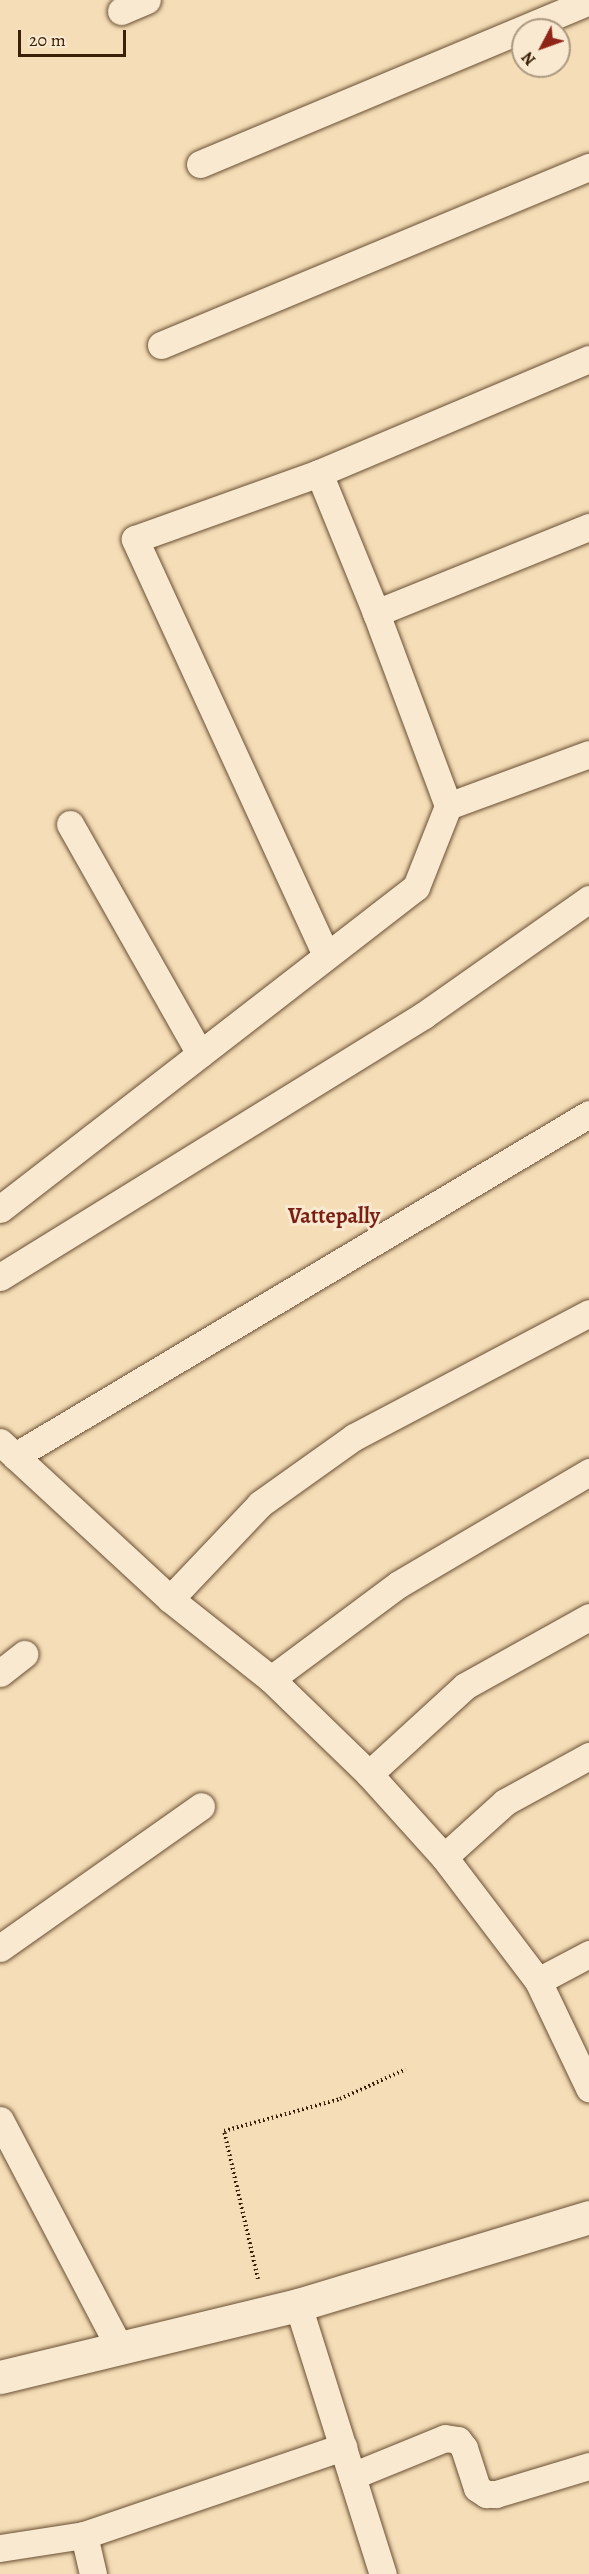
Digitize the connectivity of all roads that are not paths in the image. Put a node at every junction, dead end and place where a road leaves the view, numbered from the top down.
1 (147, 0) edge
2 (589, 1) edge
3 (121, 11) dead end
4 (200, 165) dead end
5 (589, 167) edge
6 (161, 345) dead end
7 (589, 359) edge
8 (319, 473) junction
9 (589, 527) edge
10 (376, 612) junction
11 (589, 754) edge
12 (448, 806) junction
13 (70, 824) dead end
14 (589, 899) edge
15 (326, 955) junction
16 (200, 1054) junction
17 (589, 1114) edge
18 (0, 1209) edge
19 (0, 1277) edge
20 (589, 1313) edge
21 (7, 1449) edge
22 (589, 1472) edge
23 (170, 1599) junction
24 (589, 1617) edge
25 (24, 1653) dead end
26 (0, 1673) edge
27 (271, 1679) junction
28 (589, 1756) edge
29 (369, 1774) junction
30 (201, 1806) dead end
31 (444, 1857) junction
32 (0, 1948) edge
33 (589, 1954) edge
34 (538, 1981) junction
35 (589, 2088) edge
36 (0, 2120) edge
37 (589, 2217) edge
38 (298, 2305) junction
39 (119, 2347) junction
40 (0, 2377) edge
41 (343, 2447) junction
42 (589, 2466) edge
43 (352, 2476) junction
44 (84, 2535) junction
45 (0, 2548) edge
46 (93, 2574) edge
47 (383, 2574) edge

1 - 3 street
2 - 4 street
5 - 6 street
7 - 8 street
8 - 10 street
8 - 15 street
9 - 10 street
10 - 12 street
11 - 12 street
12 - 15 street
13 - 16 street
14 - 19 street
15 - 16 street
16 - 18 street
17 - 21 street
20 - 23 street
21 - 23 street
22 - 27 street
23 - 27 street
24 - 29 street
25 - 26 street
27 - 29 street
28 - 31 street
29 - 31 street
30 - 32 street
31 - 34 street
33 - 34 street
34 - 35 street
36 - 39 street
37 - 38 street
38 - 39 street
38 - 41 street
39 - 40 street
41 - 43 street
41 - 44 street
42 - 43 street
43 - 47 street
44 - 45 street
44 - 46 street

